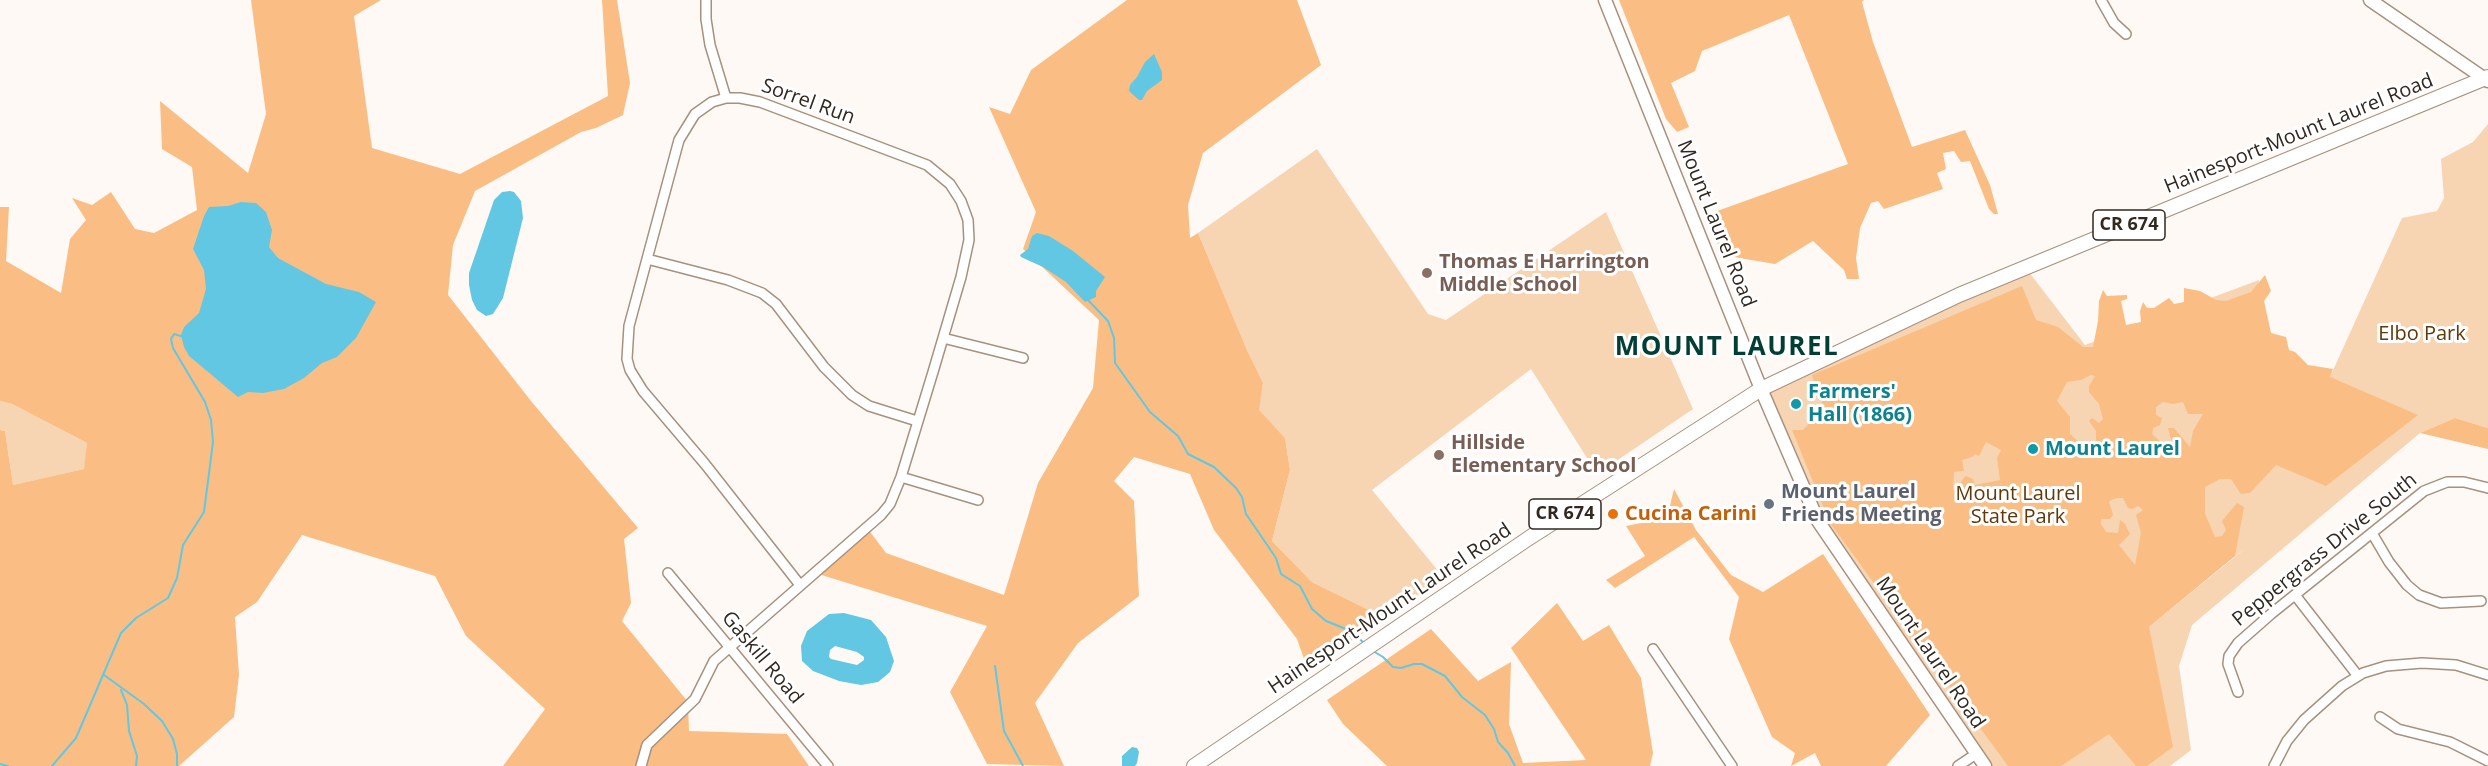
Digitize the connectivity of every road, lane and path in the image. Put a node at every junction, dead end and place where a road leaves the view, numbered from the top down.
1 (706, 0) edge
2 (1605, 0) edge
3 (2101, 0) edge
4 (2370, 0) edge
5 (2126, 34) dead end
6 (2487, 79) edge
7 (726, 98) junction
8 (647, 259) junction
9 (943, 338) junction
10 (1023, 358) dead end
11 (1761, 388) junction
12 (917, 421) junction
13 (902, 477) junction
14 (2488, 488) edge
15 (978, 500) dead end
16 (2372, 533) junction
17 (668, 573) dead end
18 (800, 585) junction
19 (2295, 595) junction
20 (2481, 601) dead end
21 (730, 646) junction
22 (1653, 650) dead end
23 (2488, 675) edge
24 (2358, 676) junction
25 (2238, 692) dead end
26 (2380, 717) dead end
27 (1976, 754) junction
28 (2488, 761) edge
29 (641, 766) edge
30 (828, 766) edge
31 (1194, 766) edge
32 (1732, 766) edge
33 (1958, 766) edge
34 (1985, 766) edge
35 (2274, 766) edge

1 - 7 street
2 - 11 main road, Mount Laurel Road
3 - 5 street
4 - 6 main road
6 - 11 main road, Hainesport-Mount Laurel Road / CR 674
7 - 8 street
7 - 9 street, Sorrel Run
8 - 12 street
8 - 18 street
9 - 10 street
9 - 12 street, Sorrel Run
11 - 27 main road, Mount Laurel Road
11 - 31 main road, Hainesport-Mount Laurel Road / CR 674
12 - 13 street, Sorrel Run
13 - 15 street
13 - 18 street, Sorrel Run
14 - 16 street, Peppergrass Drive South
16 - 19 street, Peppergrass Drive South
16 - 20 street
17 - 21 street, Gaskill Road
18 - 21 street, Sorrel Run
19 - 24 street
19 - 25 street, Peppergrass Drive South
21 - 29 street, Sorrel Run
21 - 30 street, Gaskill Road
22 - 32 street
23 - 24 street
24 - 35 street
26 - 28 street
27 - 33 street
27 - 34 main road, Mount Laurel Road

